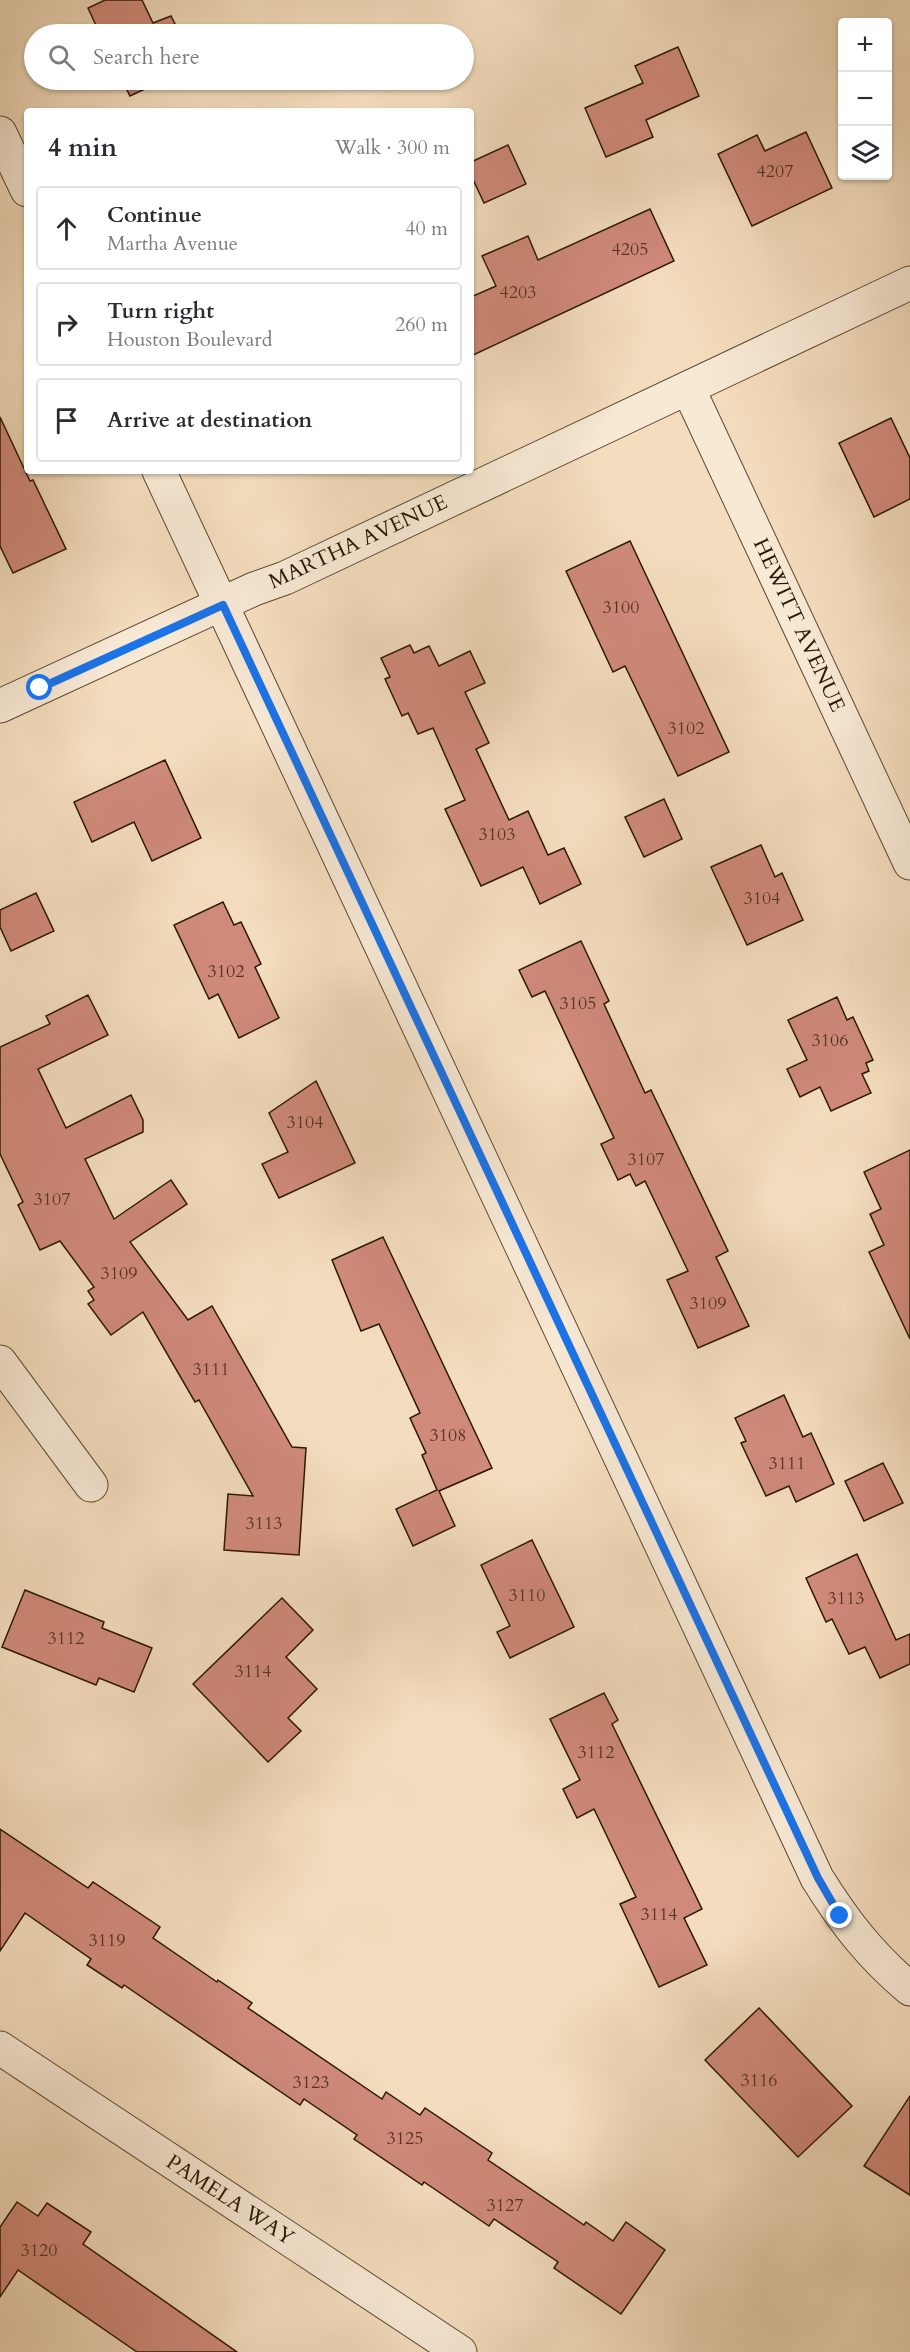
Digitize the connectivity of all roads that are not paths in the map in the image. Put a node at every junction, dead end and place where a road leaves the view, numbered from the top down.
1 (0, 133) edge
2 (24, 184) edge
3 (910, 283) edge
4 (688, 388) junction
5 (160, 474) edge
6 (223, 605) junction
7 (0, 706) edge
8 (910, 863) edge
9 (0, 1362) edge
10 (91, 1485) dead end
11 (910, 1989) edge
12 (0, 2048) edge
13 (460, 2352) edge

1 - 2 street
3 - 4 street, MARTHA AVENUE
4 - 6 street, MARTHA AVENUE
4 - 8 street, HEWITT AVENUE
5 - 6 street
6 - 7 street, MARTHA AVENUE
6 - 11 street
9 - 10 street
12 - 13 street, PAMELA WAY

